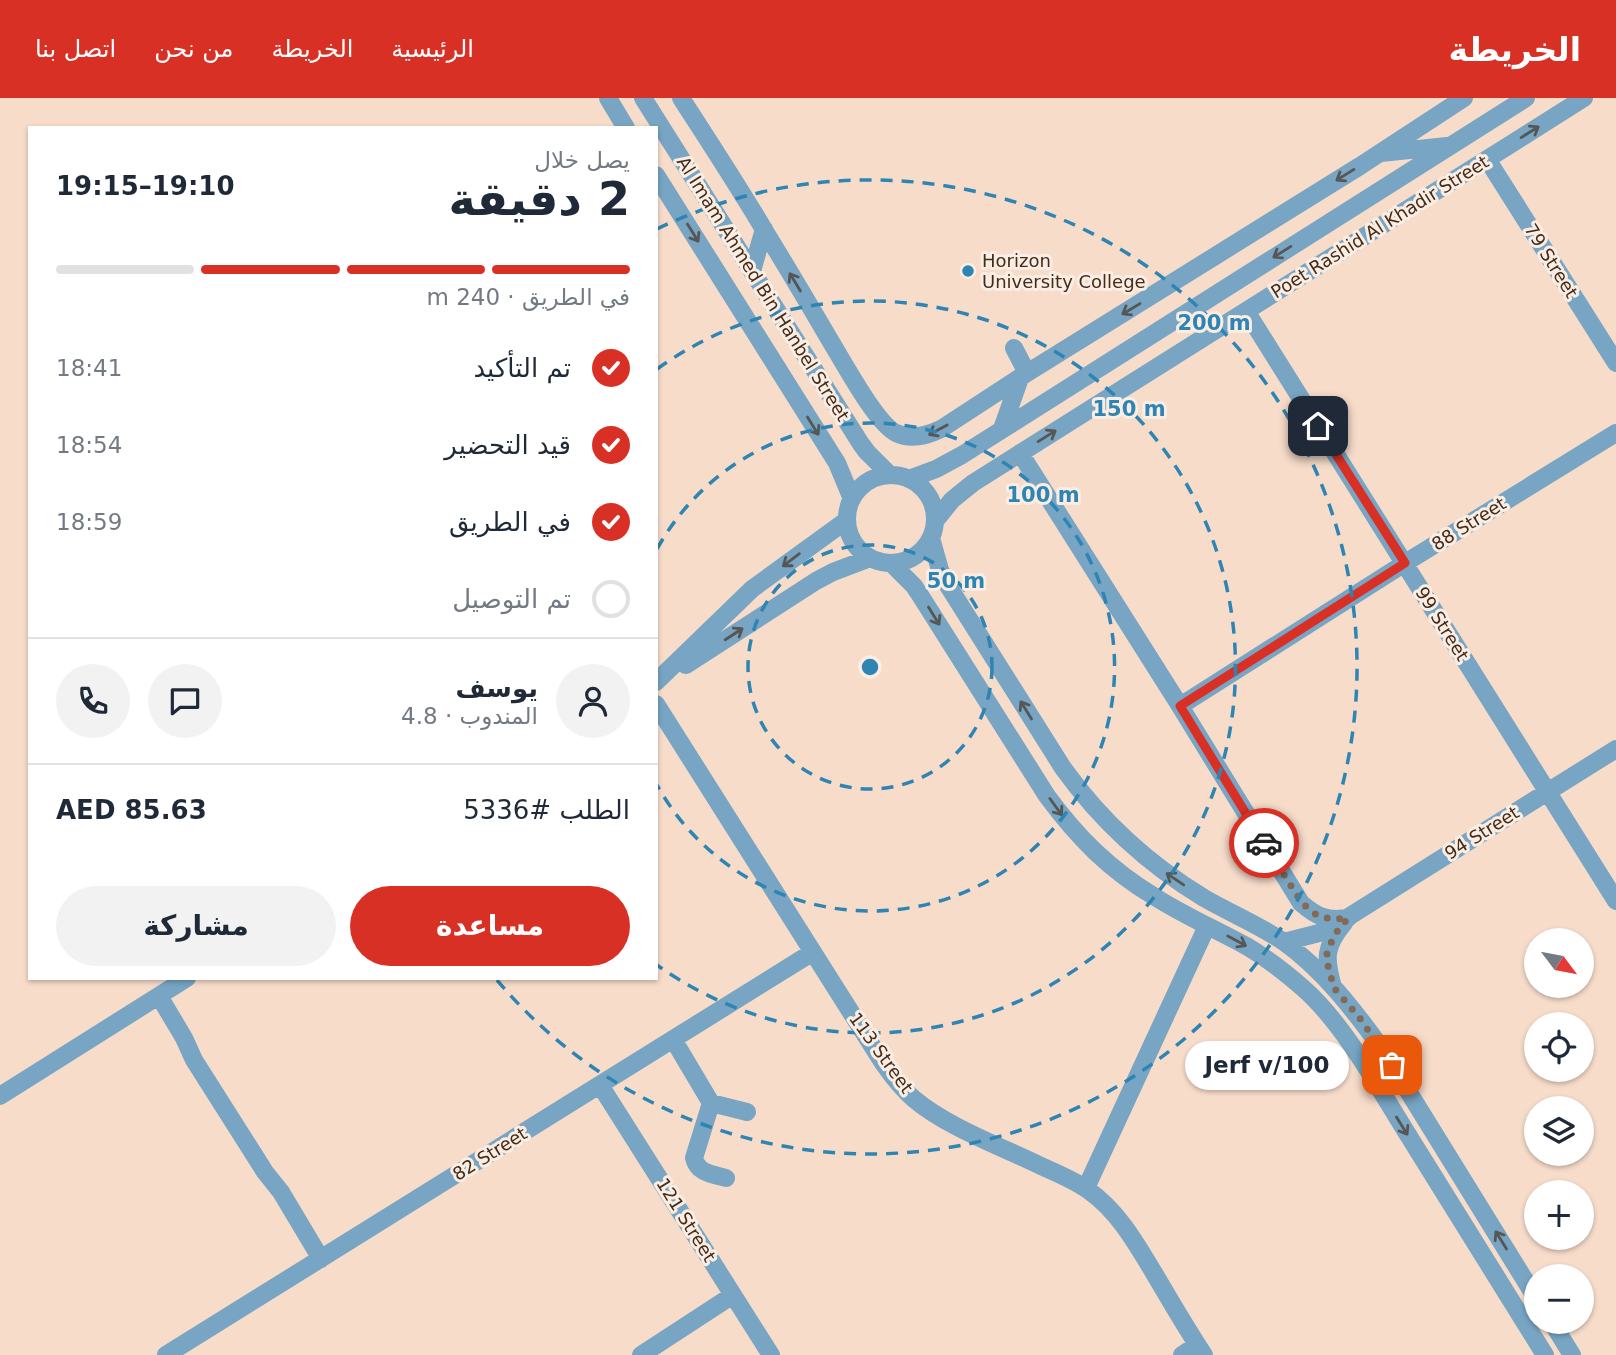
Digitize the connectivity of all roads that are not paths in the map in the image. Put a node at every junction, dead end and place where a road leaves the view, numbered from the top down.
1 (608, 98) edge
2 (643, 98) edge
3 (681, 98) edge
4 (1464, 98) edge
5 (1584, 98) edge
6 (1520, 100) edge
7 (625, 126) edge
8 (1451, 146) junction
9 (1378, 153) junction
10 (1487, 159) junction
11 (658, 178) edge
12 (764, 229) junction
13 (752, 271) junction
14 (1246, 311) junction
15 (1014, 348) dead end
16 (1616, 363) edge
17 (850, 374) junction
18 (1023, 376) junction
19 (848, 423) junction
20 (1002, 429) junction
21 (1616, 433) edge
22 (1020, 453) junction
23 (890, 475) junction
24 (909, 479) junction
25 (852, 499) junction
26 (847, 520) junction
27 (933, 529) junction
28 (870, 558) junction
29 (891, 563) junction
30 (1405, 563) junction
31 (658, 681) edge
32 (658, 682) edge
33 (1180, 706) junction
34 (658, 707) edge
35 (1616, 749) edge
36 (1547, 792) junction
37 (1616, 901) edge
38 (1301, 903) junction
39 (1348, 918) junction
40 (1208, 926) junction
41 (1303, 938) junction
42 (1284, 942) junction
43 (813, 952) junction
44 (184, 980) edge
45 (1334, 988) junction
46 (154, 999) junction
47 (673, 1040) junction
48 (600, 1085) junction
49 (0, 1096) edge
50 (711, 1103) junction
51 (747, 1112) dead end
52 (726, 1178) dead end
53 (1086, 1188) junction
54 (318, 1261) junction
55 (1524, 1279) edge
56 (733, 1295) junction
57 (1559, 1334) edge
58 (1200, 1350) edge
59 (166, 1355) edge
60 (641, 1355) edge
61 (771, 1355) edge
62 (1182, 1355) edge
63 (1545, 1355) edge
64 (1572, 1355) edge

1 - 7 street
2 - 13 street, Al Imam Ahmed Bin Hanbel Street
3 - 12 street
4 - 9 street
10 -> 5 street, Poet Rashid Al Khadir Street
6 - 8 street, Poet Rashid Al Khadir Street
8 - 9 street
8 -> 20 street, Poet Rashid Al Khadir Street
9 -> 18 street
10 - 14 street, Poet Rashid Al Khadir Street
10 - 16 street, 79 Street
11 -> 25 street, Al Imam Ahmed Bin Hanbel Street
12 - 13 street
17 -> 12 street
13 - 19 street, Al Imam Ahmed Bin Hanbel Street
22 -> 14 street, Poet Rashid Al Khadir Street
14 - 30 street, 99 Street
15 - 18 street
18 -> 17 street
17 - 19 street
18 - 20 street
19 - 23 street, Al Imam Ahmed Bin Hanbel Street
20 - 24 street, Poet Rashid Al Khadir Street
21 - 30 street, 88 Street
22 - 27 street, Poet Rashid Al Khadir Street
22 - 33 street
23 - 24 street
23 - 25 street
24 - 27 street
25 - 26 street
26 - 28 street
26 -> 31 street
27 - 29 street
42 -> 27 street
28 - 29 street
32 -> 28 street
29 -> 40 street
30 - 33 street, 88 Street
30 - 36 street, 99 Street
33 - 38 street
34 - 43 street, 113 Street
35 - 36 street, 94 Street
36 - 37 street, 99 Street
36 - 39 street, 94 Street
38 - 39 street
38 - 41 street
39 - 41 street, 94 Street
39 - 45 street, 94 Street
40 - 53 street
40 -> 63 street
41 - 42 street, 94 Street
42 - 45 street
43 - 47 street, 82 Street
43 - 53 street, 113 Street
44 - 46 street
55 -> 45 street
46 - 49 street
46 - 54 street
47 - 48 street, 82 Street
47 - 50 street
48 - 54 street, 82 Street
48 - 56 street, 121 Street
50 - 51 street
50 - 52 street
53 - 58 street, 113 Street
54 - 59 street, 82 Street
56 - 60 street
56 - 61 street, 121 Street
57 - 64 street
58 - 62 street

